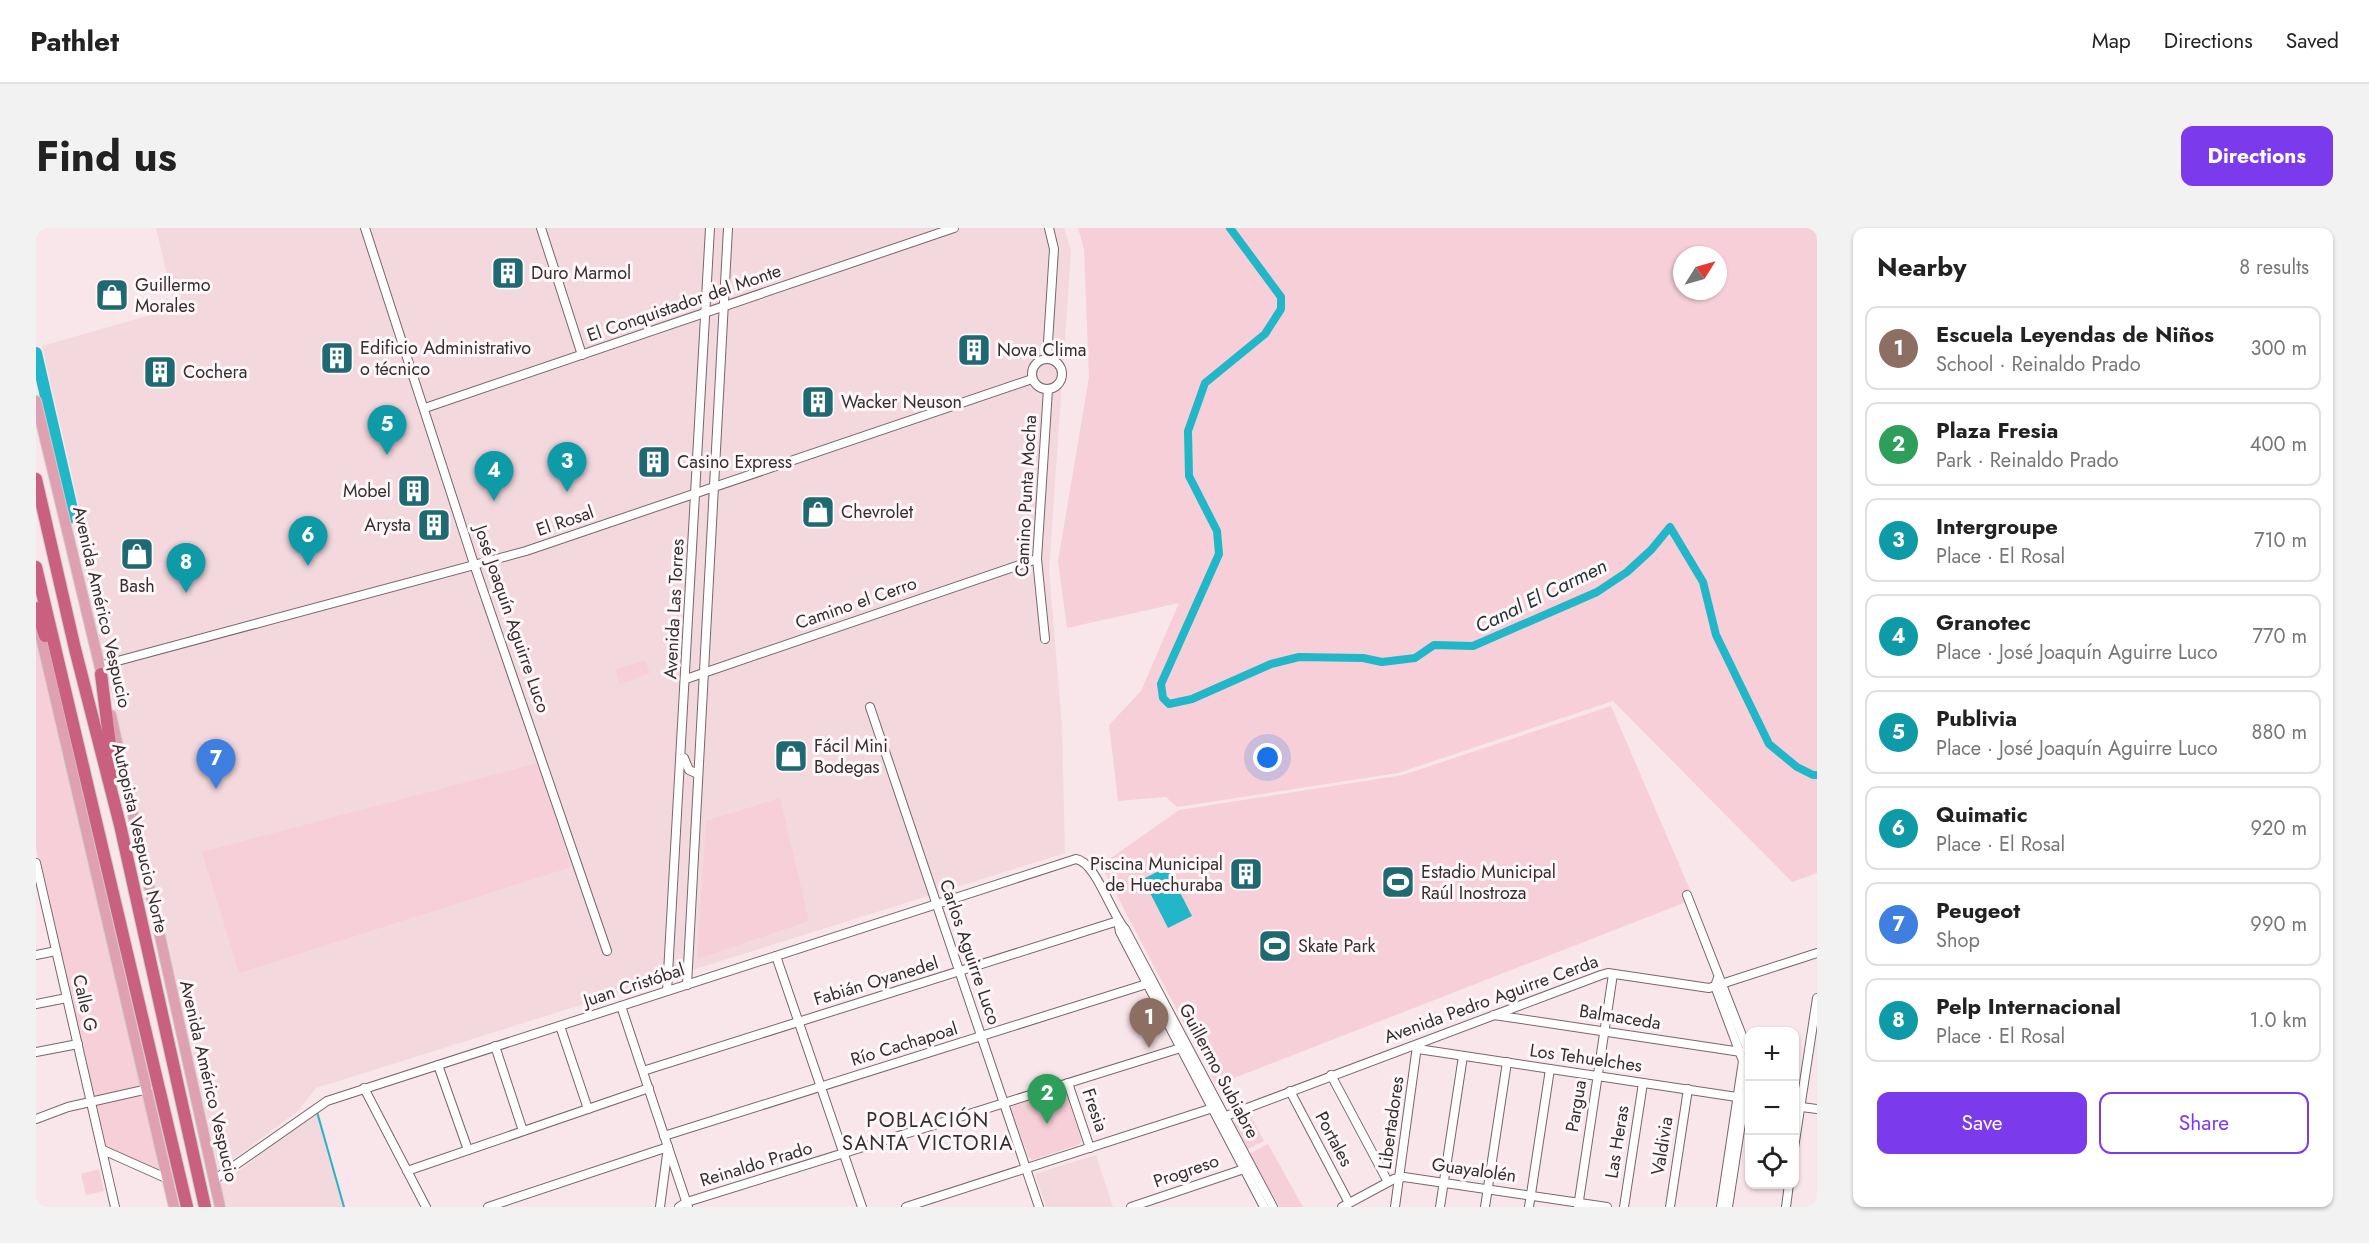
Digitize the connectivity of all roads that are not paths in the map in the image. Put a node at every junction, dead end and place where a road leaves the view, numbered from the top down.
1 (365, 228) edge
2 (541, 228) edge
3 (710, 228) edge
4 (728, 228) edge
5 (954, 228) edge
6 (1049, 228) edge
7 (724, 306) junction
8 (706, 313) junction
9 (582, 355) junction
10 (1047, 358) junction
11 (1032, 379) junction
12 (1048, 389) junction
13 (36, 401) edge
14 (425, 408) junction
15 (36, 479) edge
16 (715, 488) junction
17 (696, 494) junction
18 (1037, 559) junction
19 (36, 567) edge
20 (475, 567) junction
21 (36, 608) edge
22 (36, 615) edge
23 (1045, 639) dead end
24 (100, 670) junction
25 (705, 673) junction
26 (686, 679) junction
27 (870, 707) dead end
28 (75, 733) junction
29 (682, 752) junction
30 (698, 774) junction
31 (679, 807) junction
32 (697, 807) junction
33 (120, 825) junction
34 (1082, 860) joint
35 (36, 863) edge
36 (1687, 895) dead end
37 (40, 903) edge
38 (936, 904) junction
39 (1118, 921) junction
40 (56, 951) junction
41 (607, 951) dead end
42 (1817, 953) edge
43 (36, 955) edge
44 (776, 956) junction
45 (960, 972) junction
46 (1613, 974) junction
47 (1719, 982) junction
48 (1150, 983) junction
49 (687, 985) junction
50 (667, 991) junction
51 (67, 998) junction
52 (1817, 998) edge
53 (36, 1004) edge
54 (621, 1006) junction
55 (1494, 1015) junction
56 (798, 1022) junction
57 (560, 1026) junction
58 (1604, 1031) junction
59 (982, 1038) junction
60 (78, 1044) junction
61 (495, 1046) junction
62 (1417, 1046) junction
63 (1183, 1047) junction
64 (36, 1052) edge
65 (1745, 1054) edge
66 (1463, 1056) junction
67 (1507, 1062) junction
68 (438, 1065) junction
69 (1550, 1069) junction
70 (643, 1071) junction
71 (1331, 1075) junction
72 (1598, 1076) junction
73 (1747, 1081) edge
74 (1068, 1083) junction
75 (1643, 1083) junction
76 (821, 1087) junction
77 (364, 1088) junction
78 (649, 1088) junction
79 (148, 1089) junction
80 (1688, 1089) junction
81 (1290, 1091) junction
82 (1744, 1098) edge
83 (1799, 1100) edge
84 (91, 1101) junction
85 (1004, 1104) junction
86 (1799, 1106) edge
87 (1215, 1107) junction
88 (588, 1109) junction
89 (1817, 1109) edge
90 (1221, 1117) junction
91 (36, 1119) edge
92 (523, 1131) junction
93 (664, 1136) junction
94 (668, 1147) junction
95 (1090, 1148) junction
96 (103, 1150) junction
97 (468, 1150) junction
98 (844, 1154) junction
99 (1247, 1168) junction
100 (1026, 1169) junction
101 (407, 1171) junction
102 (1400, 1177) junction
103 (168, 1179) junction
104 (214, 1180) junction
105 (1388, 1182) junction
106 (1444, 1183) junction
107 (1488, 1189) junction
108 (1788, 1189) edge
109 (1531, 1196) junction
110 (1345, 1205) edge
111 (1578, 1205) edge
112 (685, 1206) edge
113 (1260, 1206) edge
114 (115, 1207) edge
115 (174, 1207) edge
116 (186, 1207) edge
117 (205, 1207) edge
118 (220, 1207) edge
119 (426, 1207) edge
120 (488, 1207) edge
121 (660, 1207) edge
122 (862, 1207) edge
123 (906, 1207) edge
124 (1039, 1207) edge
125 (1131, 1207) edge
126 (1273, 1207) edge
127 (1395, 1207) edge
128 (1440, 1207) edge
129 (1485, 1207) edge
130 (1529, 1207) edge
131 (1607, 1207) edge
132 (1624, 1207) edge
133 (1670, 1207) edge
134 (1721, 1207) edge
135 (1728, 1207) edge
136 (1786, 1207) edge

1 - 14 street, José Joaquín Aguirre Luco
2 - 9 street
3 - 8 street, Avenida Las Torres
4 - 7 street, Avenida Las Torres
5 - 7 street, El Conquistador del Monte
6 - 10 street
7 - 8 street, El Conquistador del Monte
7 - 16 street, Avenida Las Torres
8 - 9 street, El Conquistador del Monte
8 - 17 street, Avenida Las Torres
9 - 14 street, El Conquistador del Monte
10 - 11 street
10 - 12 street
11 - 12 street
11 - 16 street, El Rosal
12 - 18 street, Camino Punta Mocha
13 - 24 main road, Avenida Américo Vespucio
14 - 20 street, José Joaquín Aguirre Luco
15 - 33 highway, Autopista Vespucio Norte
16 - 17 street, El Rosal
16 - 25 street, Avenida Las Torres
17 - 20 street, El Rosal
17 - 26 street, Avenida Las Torres
18 - 23 street, Camino Punta Mocha
18 - 25 street, Camino el Cerro
19 - 28 highway
20 - 24 street, El Rosal
20 - 41 street, José Joaquín Aguirre Luco
21 - 28 highway
22 - 79 main road
24 - 33 highway
24 - 104 main road, Avenida Américo Vespucio
25 - 26 street, Camino el Cerro
25 - 30 street, Avenida Las Torres
26 - 29 street, Avenida Las Torres
27 - 38 street, Carlos Aguirre Luco
28 - 116 highway
29 - 30 street
29 - 31 street, Avenida Las Torres
30 - 32 street, Avenida Las Torres
31 - 32 street
31 - 50 street, Avenida Las Torres
32 - 49 street, Avenida Las Torres
33 - 117 highway, Autopista Vespucio Norte
34 - 38 street, Juan Cristóbal
34 - 39 street, Guillermo Subiabre
35 - 37 street, Calle G
36 - 47 street
37 - 40 street, Calle G
38 - 44 street, Juan Cristóbal
38 - 45 street, Carlos Aguirre Luco
39 - 45 street, Fabián Oyanedel
39 - 48 street, Guillermo Subiabre
40 - 43 street
40 - 51 street, Calle G
42 - 47 street, Avenida Pedro Aguirre Cerda
44 - 49 street, Juan Cristóbal
44 - 56 street
45 - 56 street, Fabián Oyanedel
45 - 59 street, Carlos Aguirre Luco
46 - 47 street, Avenida Pedro Aguirre Cerda
46 - 55 street, Avenida Pedro Aguirre Cerda
46 - 58 street, Pargua
47 - 65 street
48 - 59 street, Río Cachapoal
48 - 63 street, Guillermo Subiabre
49 - 50 street, Juan Cristóbal
50 - 54 street, Juan Cristóbal
51 - 53 street
51 - 60 street, Calle G
52 - 83 street
54 - 57 street, Juan Cristóbal
54 - 70 street
55 - 58 street, Balmaceda
55 - 62 street, Avenida Pedro Aguirre Cerda
56 - 70 street, Fabián Oyanedel
56 - 76 street
57 - 61 street, Juan Cristóbal
57 - 88 street
58 - 65 street, Balmaceda
58 - 72 street, Pargua
59 - 76 street, Río Cachapoal
59 - 85 street, Carlos Aguirre Luco
60 - 64 street
60 - 84 street, Calle G
61 - 68 street, Juan Cristóbal
61 - 92 street
62 - 66 street, Los Tehuelches
62 - 71 street, Avenida Pedro Aguirre Cerda
62 - 102 street, Libertadores
63 - 74 street, Reinaldo Prado
63 - 87 street, Guillermo Subiabre
65 - 82 street
66 - 67 street, Los Tehuelches
66 - 106 street
67 - 69 street, Los Tehuelches
67 - 107 street
68 - 77 street, Juan Cristóbal
68 - 97 street
69 - 72 street, Los Tehuelches
69 - 109 street
70 - 78 street
71 - 81 street, Avenida Pedro Aguirre Cerda
71 - 105 street
72 - 75 street, Los Tehuelches
72 - 111 street, Pargua
73 - 82 street
74 - 85 street, Reinaldo Prado
74 - 95 street, Fresia
75 - 80 street, Los Tehuelches
75 - 132 street, Las Heras
76 - 93 street, Río Cachapoal
76 - 98 street
77 - 101 street
77 - 104 street, Juan Cristóbal
78 - 88 street
78 - 93 street
79 - 84 street
79 - 103 main road
80 - 82 street, Los Tehuelches
80 - 133 street, Valdivia
81 - 90 street, Avenida Pedro Aguirre Cerda
81 - 110 street, Portales
82 - 134 street
82 - 135 street
84 - 91 street
84 - 96 street, Calle G
85 - 98 street, Reinaldo Prado
85 - 100 street, Carlos Aguirre Luco
86 - 89 street
87 - 90 street, Guillermo Subiabre
87 - 95 street
88 - 92 street
90 - 99 street, Guillermo Subiabre
92 - 97 street
93 - 94 street
94 - 112 street
94 - 120 street
94 - 121 street
95 - 100 street
96 - 103 street
96 - 114 street, Calle G
97 - 101 street
98 - 112 street, Reinaldo Prado
98 - 122 street
99 - 113 street, Guillermo Subiabre
99 - 125 street, Progreso
99 - 126 street, Guillermo Subiabre
100 - 123 street
100 - 124 street, Carlos Aguirre Luco
101 - 119 street
102 - 105 street
102 - 106 street, Guayalolén
102 - 127 street, Libertadores
103 - 115 main road
104 - 118 main road, Avenida Américo Vespucio
105 - 110 street
106 - 107 street, Guayalolén
106 - 128 street
107 - 109 street, Guayalolén
107 - 129 street
108 - 136 street
109 - 111 street, Guayalolén
109 - 130 street
111 - 131 street, Guayalolén

